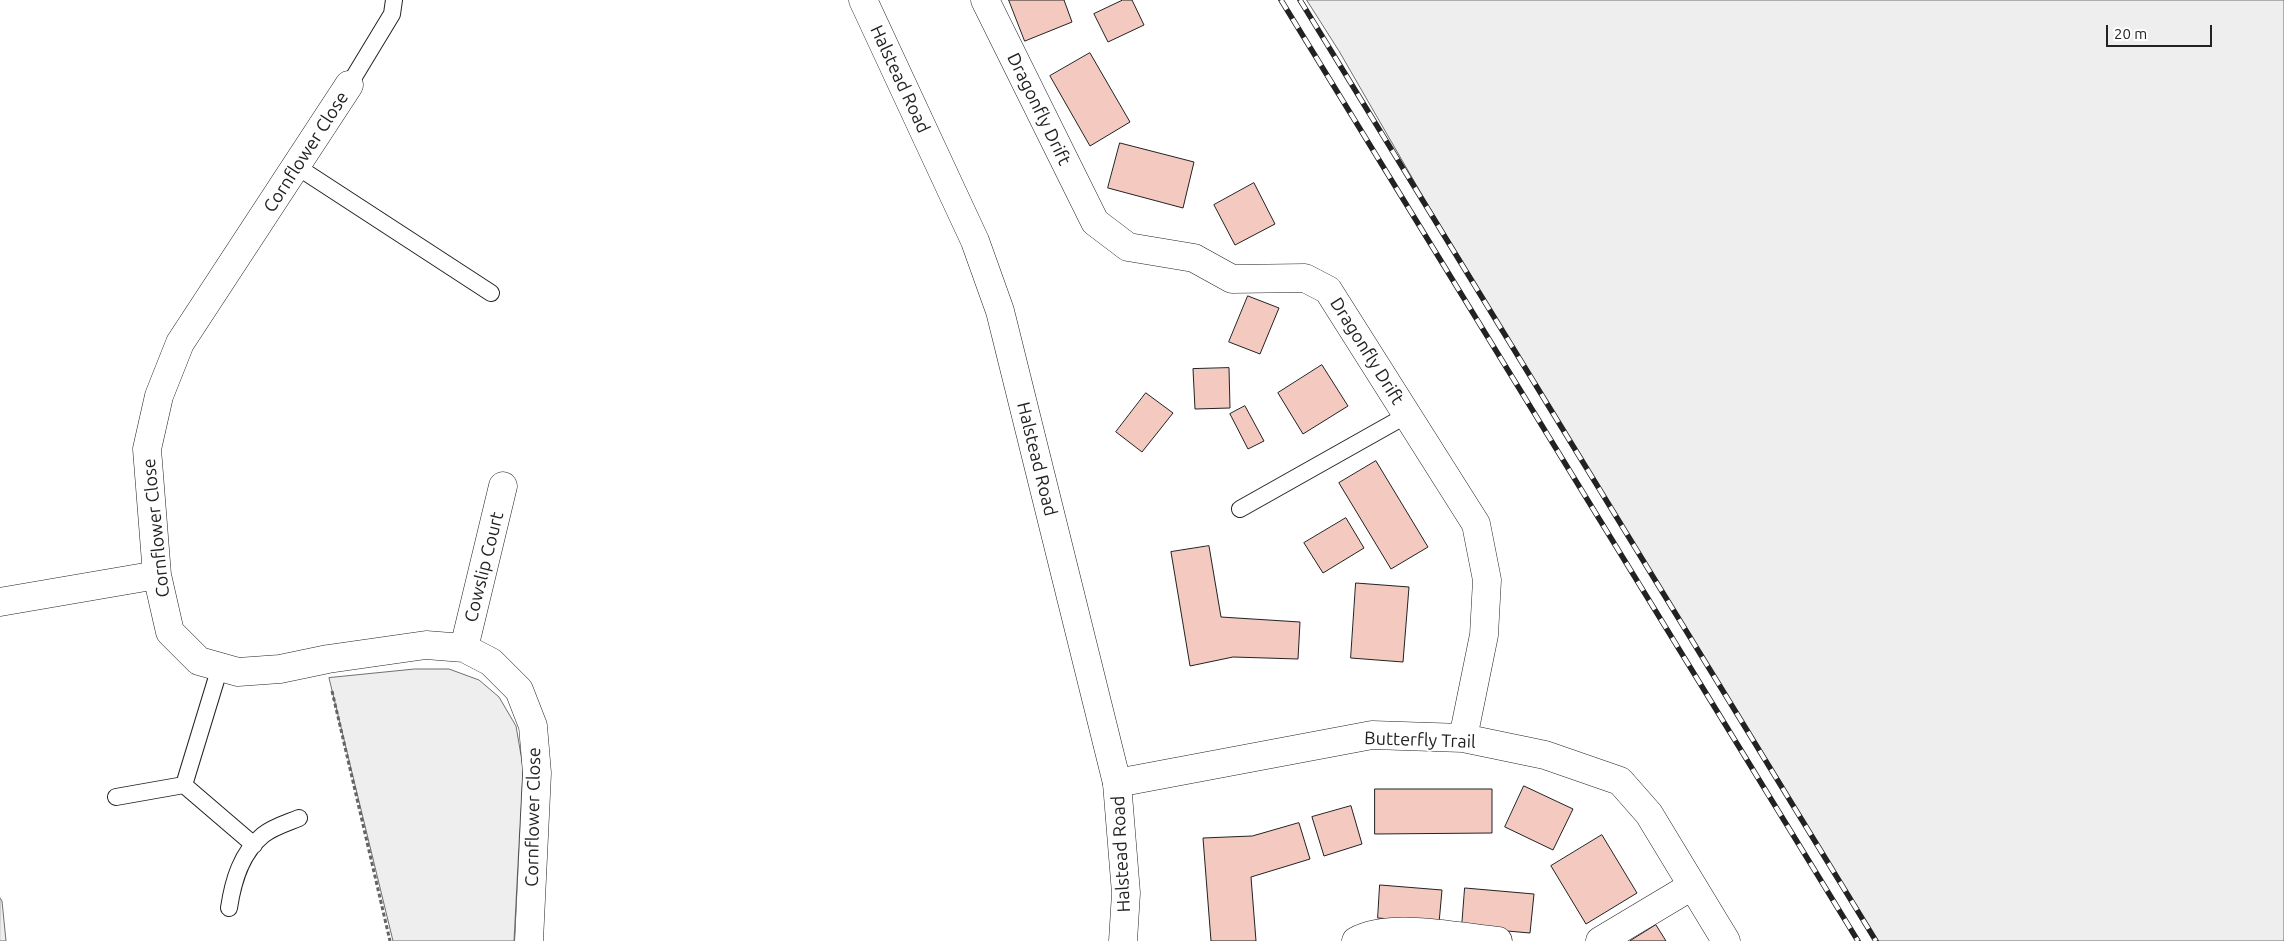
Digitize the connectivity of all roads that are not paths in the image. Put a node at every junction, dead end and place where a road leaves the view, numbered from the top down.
1 (394, 0) edge
2 (863, 0) edge
3 (985, 0) edge
4 (349, 85) joint
5 (296, 166) junction
6 (491, 294) dead end
7 (1407, 415) junction
8 (503, 486) dead end
9 (1240, 509) dead end
10 (158, 575) junction
11 (0, 602) edge
12 (464, 648) junction
13 (220, 667) junction
14 (1463, 738) junction
15 (1117, 783) junction
16 (184, 786) junction
17 (116, 797) dead end
18 (299, 818) dead end
19 (254, 845) junction
20 (1692, 886) junction
21 (230, 908) dead end
22 (529, 941) edge
23 (1123, 941) edge
24 (1356, 941) edge
25 (1498, 941) edge
26 (1600, 941) edge
27 (1726, 941) edge

1 - 4 lane
2 - 15 street, Halstead Road
3 - 7 street, Dragonfly Drift
4 - 5 street, Cornflower Close
5 - 6 lane
5 - 10 street, Cornflower Close
7 - 9 lane
7 - 14 street, Dragonfly Drift
8 - 12 street, Cowslip Court
10 - 11 street
10 - 13 street, Cornflower Close
12 - 13 street, Cornflower Close
12 - 22 street, Cornflower Close
13 - 16 lane
14 - 15 street, Butterfly Trail
14 - 20 street, Butterfly Trail
15 - 23 street, Halstead Road
16 - 17 lane
16 - 19 lane
18 - 19 lane
19 - 21 lane
20 - 26 street
20 - 27 street, Butterfly Trail
24 - 25 street

